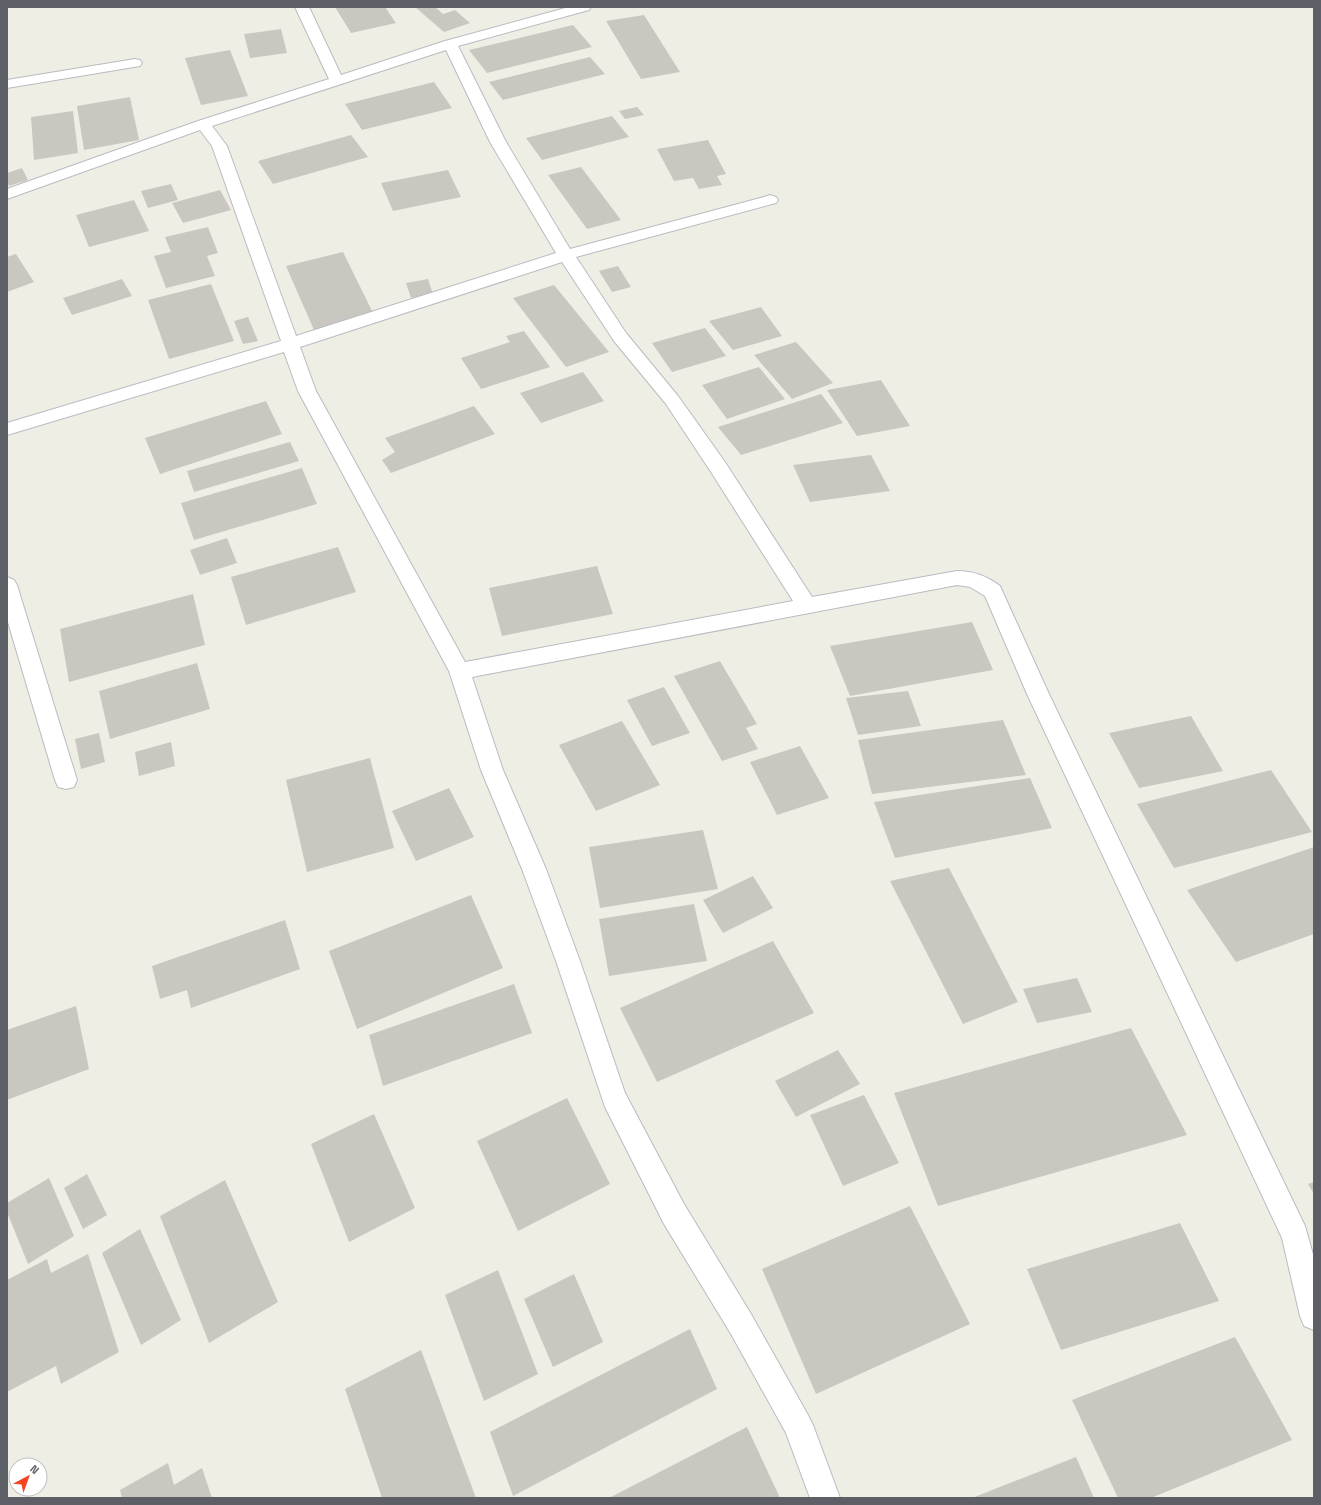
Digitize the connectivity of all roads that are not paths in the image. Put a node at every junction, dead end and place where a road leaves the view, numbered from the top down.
1 (302, 7) edge
2 (584, 7) edge
3 (450, 44) junction
4 (135, 63) dead end
5 (337, 81) junction
6 (7, 84) edge
7 (203, 124) junction
8 (7, 194) edge
9 (770, 200) dead end
10 (566, 255) junction
11 (291, 344) junction
12 (7, 428) edge
13 (7, 585) edge
14 (808, 607) junction
15 (459, 671) junction
16 (66, 780) dead end
17 (1314, 1316) edge
18 (825, 1498) edge

1 - 5 street
2 - 3 street
3 - 5 street
3 - 10 street
4 - 6 street
5 - 7 street
7 - 8 street
7 - 11 street
9 - 10 street
10 - 11 street
10 - 14 street
11 - 12 street
11 - 15 street
13 - 16 street
14 - 15 street
14 - 17 street
15 - 18 street

